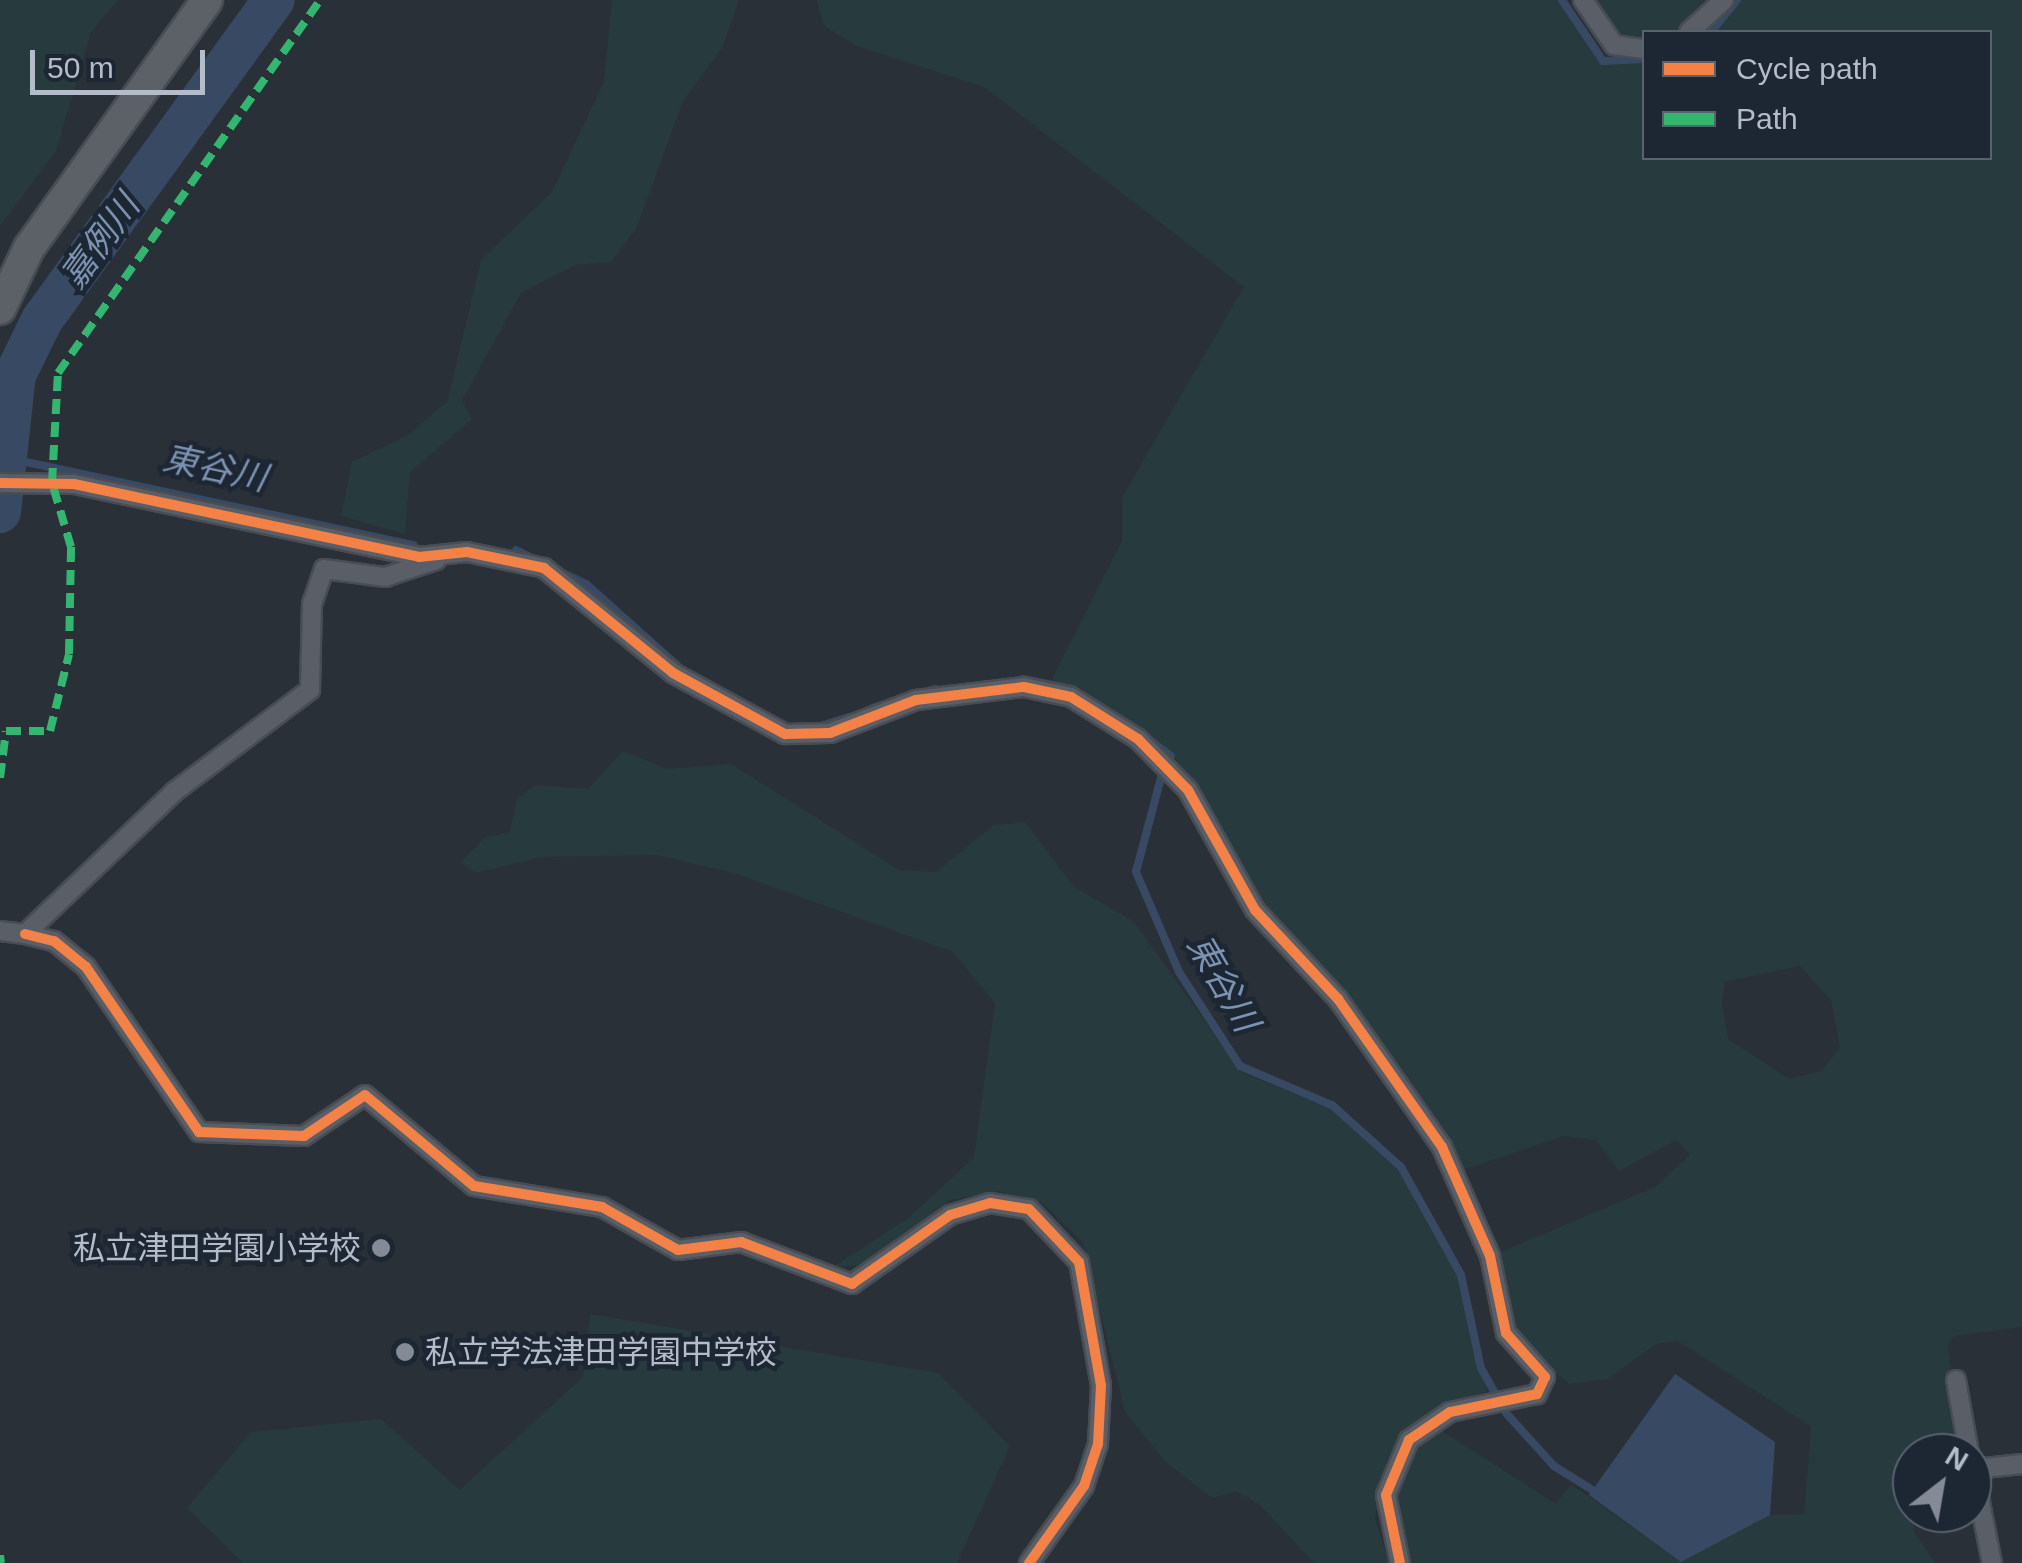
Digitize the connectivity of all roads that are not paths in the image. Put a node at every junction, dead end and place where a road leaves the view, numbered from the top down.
1 (207, 0) edge
2 (1583, 0) edge
3 (1724, 0) edge
4 (1691, 30) edge
5 (1642, 49) edge
6 (0, 309) edge
7 (0, 483) edge
8 (441, 557) junction
9 (0, 931) edge
10 (25, 934) junction
11 (1956, 1380) dead end
12 (1966, 1433) edge
13 (1992, 1462) edge
14 (2022, 1464) edge
15 (1986, 1533) edge
16 (1029, 1563) edge
17 (1400, 1563) edge
18 (1992, 1563) edge

1 - 6 main road
2 - 5 street
3 - 4 street
7 - 8 street
8 - 10 street
8 - 17 street
9 - 10 street
10 - 16 street
11 - 12 street
13 - 14 street
15 - 18 street

